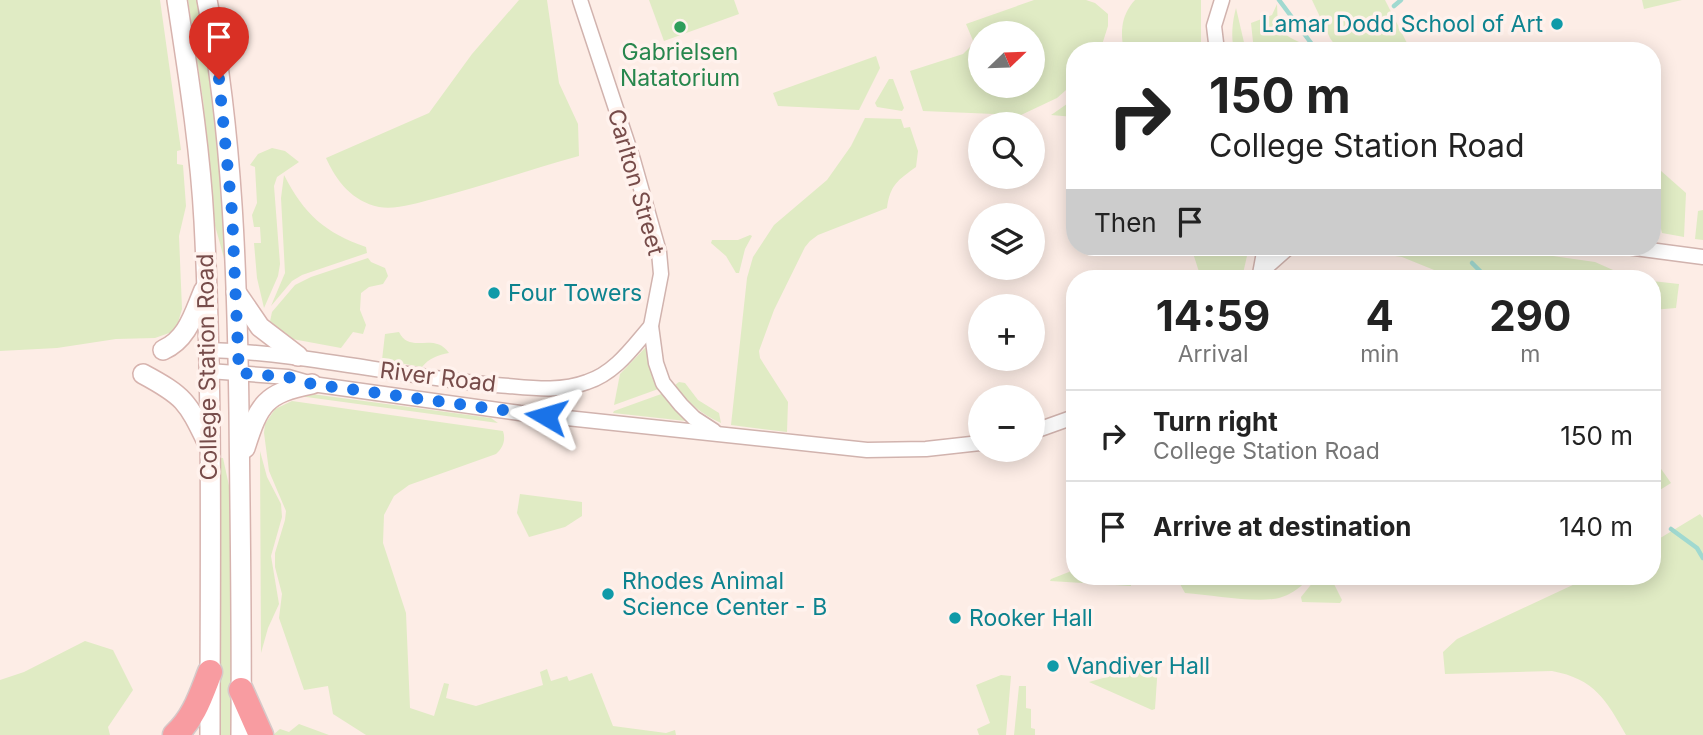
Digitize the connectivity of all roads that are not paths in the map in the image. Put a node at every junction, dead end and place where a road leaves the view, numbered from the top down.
1 (177, 0) edge
2 (206, 0) edge
3 (580, 0) edge
4 (1222, 0) edge
5 (1216, 42) edge
6 (1661, 251) edge
7 (1280, 256) edge
8 (1703, 257) edge
9 (1265, 270) edge
10 (206, 285) junction
11 (236, 292) junction
12 (650, 326) junction
13 (163, 350) dead end
14 (209, 350) junction
15 (238, 351) junction
16 (298, 356) junction
17 (209, 371) junction
18 (143, 373) dead end
19 (239, 373) junction
20 (312, 384) junction
21 (1066, 420) edge
22 (1045, 427) edge
23 (718, 433) junction
24 (968, 444) edge
25 (210, 448) junction
26 (239, 466) junction
27 (210, 672) junction
28 (241, 690) junction
29 (175, 735) edge
30 (210, 735) edge
31 (241, 735) edge
32 (261, 735) edge

1 - 10 main road, College Station Road
2 - 11 main road, College Station Road
3 - 12 street, Carlton Street
4 - 5 street
6 - 8 street
7 - 9 street
10 - 13 main road
10 - 14 main road, College Station Road
11 - 15 main road, College Station Road
11 - 16 main road
12 - 16 street, River Road
12 - 23 street, River Road
14 - 15 street, River Road
14 - 17 main road, College Station Road
15 - 16 street, River Road
15 - 19 main road, College Station Road
17 - 19 street, River Road
17 - 25 main road, College Station Road
18 - 25 main road
19 - 20 street, River Road
19 - 26 main road, College Station Road
20 - 23 street, River Road
20 - 26 main road
21 - 22 street
23 - 24 street, River Road
25 - 27 main road, College Station Road
26 - 28 main road, College Station Road
27 - 29 highway
27 - 30 main road, College Station Road
28 - 31 main road, College Station Road
28 - 32 highway

